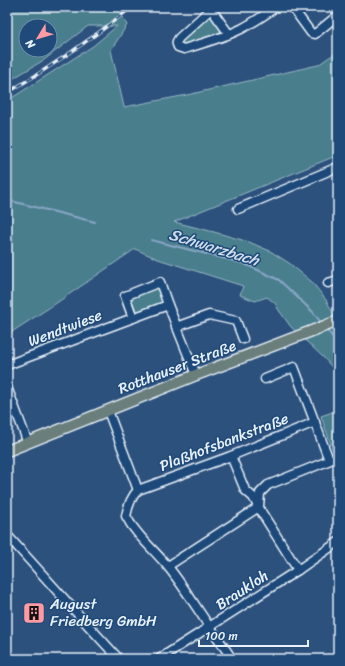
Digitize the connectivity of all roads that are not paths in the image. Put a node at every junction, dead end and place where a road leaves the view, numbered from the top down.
1 (276, 7) edge
2 (292, 7) edge
3 (212, 8) edge
4 (338, 15) edge
5 (229, 34) junction
6 (338, 167) edge
7 (238, 209) dead end
8 (338, 280) edge
9 (328, 283) dead end
10 (168, 305) junction
11 (133, 318) junction
12 (338, 321) edge
13 (176, 327) junction
14 (244, 339) dead end
15 (7, 366) edge
16 (196, 375) junction
17 (265, 379) dead end
18 (7, 387) edge
19 (108, 410) junction
20 (315, 422) junction
21 (28, 443) junction
22 (7, 451) edge
23 (231, 456) junction
24 (338, 457) edge
25 (329, 460) junction
26 (138, 490) junction
27 (259, 507) junction
28 (7, 535) edge
29 (338, 542) edge
30 (168, 566) junction
31 (298, 570) junction
32 (210, 627) junction
33 (119, 659) edge
34 (159, 659) edge
35 (232, 659) edge

1 - 5 street
2 - 4 street
3 - 5 street
3 - 5 street
6 - 7 street
8 - 9 street
10 - 11 street, Wendtwiese
10 - 11 street
10 - 13 street
11 - 15 street, Wendtwiese
12 - 16 main road, Rotthauser Straße
13 - 14 street
13 - 16 street
16 - 19 main road, Rotthauser Straße
17 - 20 street
18 - 21 street
19 - 21 main road, Rotthauser Straße
19 - 26 street
20 - 23 street, Plaßhofsbankstraße
20 - 25 street
21 - 22 main road, Rotthauser Straße
23 - 26 street, Plaßhofsbankstraße
23 - 27 street
24 - 25 street
25 - 27 street
26 - 30 street
27 - 30 street
27 - 31 street
28 - 33 street
29 - 31 street, Braukloh
30 - 32 street
31 - 32 street, Braukloh
32 - 34 street, Braukloh
32 - 35 street

